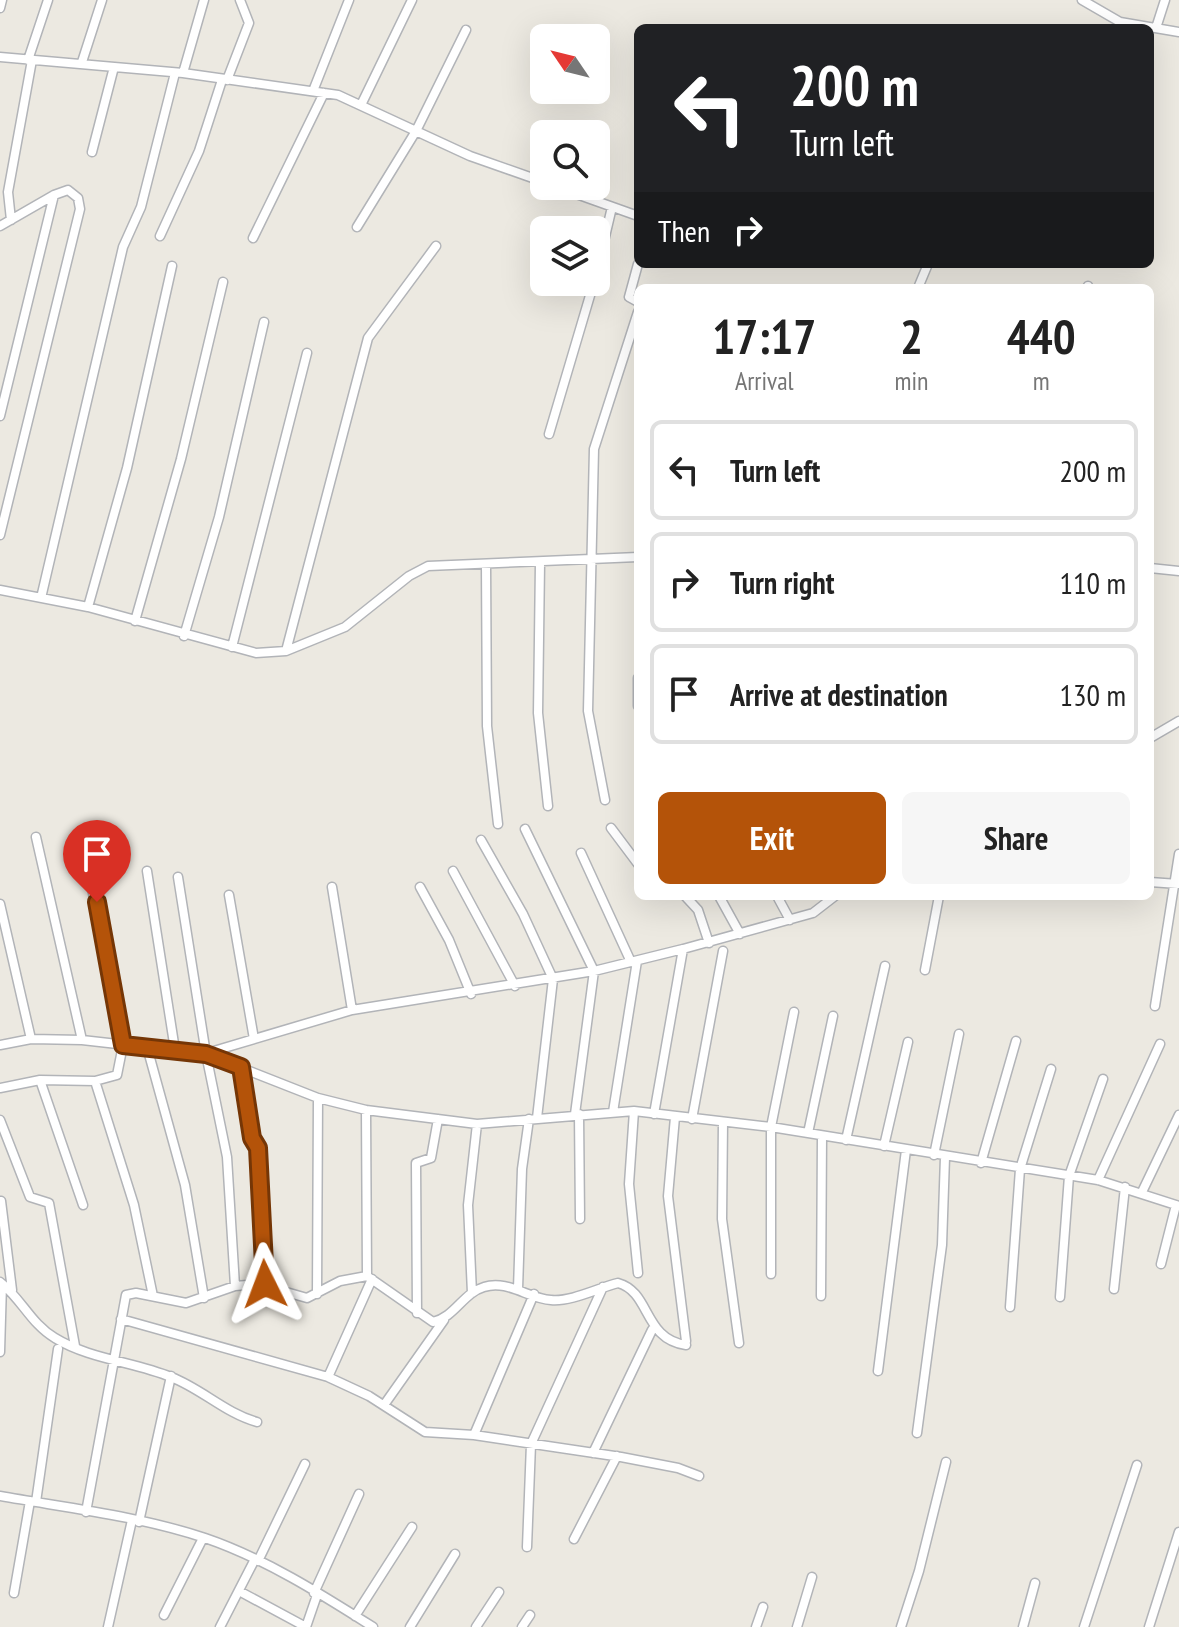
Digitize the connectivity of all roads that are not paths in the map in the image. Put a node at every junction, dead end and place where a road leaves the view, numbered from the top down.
1 (2, 0) edge
2 (48, 0) edge
3 (102, 0) edge
4 (204, 0) edge
5 (240, 0) edge
6 (349, 0) edge
7 (412, 0) edge
8 (1082, 0) edge
9 (1104, 0) edge
10 (1165, 0) edge
11 (0, 8) edge
12 (1101, 11) junction
13 (1132, 24) edge
14 (1156, 28) joint
15 (466, 30) dead end
16 (1179, 32) edge
17 (0, 57) edge
18 (30, 60) junction
19 (82, 62) junction
20 (114, 67) junction
21 (179, 73) junction
22 (224, 80) junction
23 (313, 91) junction
24 (324, 93) junction
25 (361, 105) junction
26 (416, 131) junction
27 (92, 152) dead end
28 (530, 177) edge
29 (54, 195) junction
30 (593, 200) edge
31 (612, 207) junction
32 (634, 215) edge
33 (610, 216) edge
34 (11, 220) junction
35 (0, 226) edge
36 (357, 227) dead end
37 (160, 236) dead end
38 (253, 238) dead end
39 (436, 246) dead end
40 (172, 266) dead end
41 (637, 268) edge
42 (223, 282) dead end
43 (590, 296) edge
44 (634, 300) edge
45 (264, 322) dead end
46 (634, 324) edge
47 (307, 353) dead end
48 (0, 416) edge
49 (549, 434) dead end
50 (0, 535) edge
51 (634, 557) edge
52 (593, 560) junction
53 (540, 563) junction
54 (486, 565) junction
55 (1154, 568) edge
56 (1179, 571) edge
57 (0, 590) edge
58 (41, 598) junction
59 (88, 607) junction
60 (135, 621) junction
61 (184, 636) junction
62 (232, 647) junction
63 (286, 651) junction
64 (1179, 721) edge
65 (1154, 736) edge
66 (605, 800) dead end
67 (548, 806) dead end
68 (498, 824) dead end
69 (611, 828) dead end
70 (525, 829) dead end
71 (36, 837) dead end
72 (82, 838) dead end
73 (481, 840) dead end
74 (581, 853) dead end
75 (1179, 854) edge
76 (634, 859) edge
77 (147, 871) dead end
78 (453, 871) dead end
79 (178, 877) dead end
80 (1154, 882) edge
81 (1176, 884) edge
82 (332, 887) dead end
83 (420, 887) dead end
84 (229, 895) dead end
85 (689, 900) edge
86 (721, 900) edge
87 (779, 900) edge
88 (830, 900) edge
89 (938, 900) edge
90 (0, 904) edge
91 (790, 920) junction
92 (740, 934) junction
93 (709, 943) junction
94 (683, 949) junction
95 (723, 951) dead end
96 (634, 961) junction
97 (885, 966) dead end
98 (925, 970) dead end
99 (594, 971) junction
100 (553, 979) junction
101 (515, 986) junction
102 (471, 994) junction
103 (1155, 1006) dead end
104 (352, 1010) junction
105 (794, 1012) dead end
106 (833, 1016) dead end
107 (959, 1034) dead end
108 (31, 1039) junction
109 (254, 1039) junction
110 (82, 1040) junction
111 (1016, 1041) dead end
112 (908, 1042) dead end
113 (1160, 1044) dead end
114 (0, 1045) edge
115 (123, 1045) junction
116 (147, 1047) junction
117 (175, 1050) junction
118 (206, 1054) junction
119 (241, 1067) junction
120 (1051, 1069) dead end
121 (1103, 1079) dead end
122 (40, 1080) junction
123 (95, 1081) junction
124 (0, 1088) edge
125 (318, 1098) junction
126 (366, 1110) junction
127 (634, 1111) junction
128 (613, 1112) junction
129 (577, 1114) junction
130 (654, 1114) junction
131 (1179, 1115) edge
132 (675, 1117) junction
133 (533, 1118) junction
134 (438, 1119) junction
135 (692, 1119) junction
136 (0, 1120) edge
137 (723, 1122) junction
138 (477, 1124) junction
139 (771, 1127) junction
140 (808, 1133) junction
141 (822, 1136) junction
142 (846, 1140) junction
143 (884, 1146) junction
144 (906, 1150) junction
145 (934, 1155) junction
146 (945, 1157) junction
147 (981, 1163) junction
148 (1020, 1169) junction
149 (1069, 1176) junction
150 (1098, 1180) junction
151 (1125, 1187) junction
152 (1142, 1192) junction
153 (1, 1201) edge
154 (83, 1205) dead end
155 (1177, 1205) edge
156 (580, 1219) dead end
157 (1161, 1264) dead end
158 (638, 1273) dead end
159 (771, 1274) dead end
160 (370, 1278) junction
161 (1, 1283) edge
162 (265, 1284) junction
163 (235, 1286) junction
164 (603, 1287) junction
165 (518, 1289) junction
166 (1114, 1289) dead end
167 (12, 1290) junction
168 (472, 1293) junction
169 (317, 1294) junction
170 (534, 1294) junction
171 (153, 1296) junction
172 (821, 1296) dead end
173 (1060, 1297) dead end
174 (204, 1298) junction
175 (1010, 1307) dead end
176 (417, 1313) junction
177 (121, 1319) junction
178 (444, 1320) junction
179 (652, 1330) dead end
180 (739, 1343) dead end
181 (75, 1346) junction
182 (58, 1349) dead end
183 (0, 1352) edge
184 (113, 1360) junction
185 (878, 1371) dead end
186 (171, 1376) junction
187 (328, 1377) junction
188 (384, 1405) junction
189 (257, 1422) dead end
190 (917, 1433) dead end
191 (474, 1435) junction
192 (531, 1444) junction
193 (593, 1453) junction
194 (617, 1456) junction
195 (946, 1462) dead end
196 (305, 1464) dead end
197 (1137, 1465) dead end
198 (699, 1476) dead end
199 (359, 1494) dead end
200 (0, 1496) edge
201 (33, 1502) junction
202 (86, 1512) junction
203 (136, 1521) junction
204 (412, 1527) dead end
205 (1179, 1532) edge
206 (203, 1538) junction
207 (574, 1539) dead end
208 (527, 1547) dead end
209 (455, 1554) dead end
210 (257, 1560) junction
211 (812, 1577) dead end
212 (1035, 1583) dead end
213 (239, 1591) junction
214 (499, 1592) dead end
215 (14, 1593) dead end
216 (316, 1594) junction
217 (763, 1607) dead end
218 (164, 1615) dead end
219 (530, 1615) dead end
220 (359, 1621) edge
221 (108, 1627) edge
222 (220, 1627) edge
223 (306, 1627) edge
224 (373, 1627) edge
225 (410, 1627) edge
226 (476, 1627) edge
227 (522, 1627) edge
228 (756, 1627) edge
229 (797, 1627) edge
230 (901, 1627) edge
231 (1023, 1627) edge
232 (1084, 1627) edge
233 (1149, 1627) edge

1 - 11 street
2 - 18 street
3 - 19 street
4 - 21 street
5 - 22 street
6 - 23 street
7 - 25 street
8 - 12 street
9 - 12 street
10 - 14 street
12 - 13 street
14 - 16 street
15 - 26 street
17 - 18 street
18 - 19 street
18 - 34 street
19 - 20 street
20 - 21 street
20 - 27 street
21 - 22 street
21 - 58 street
22 - 23 street
22 - 37 street
23 - 24 street
24 - 25 street
24 - 38 street
25 - 26 street
26 - 28 street
26 - 36 street
29 - 34 street
29 - 48 street
29 - 50 street
30 - 31 street
31 - 32 street
31 - 33 street
34 - 35 street
39 - 63 street
40 - 59 street
41 - 44 street
42 - 60 street
43 - 49 street
45 - 61 street
46 - 52 street
47 - 62 street
51 - 52 street
52 - 53 street
52 - 66 street
53 - 54 street
53 - 67 street
54 - 63 street
54 - 68 street
55 - 56 street
57 - 58 street
58 - 59 street
59 - 60 street
60 - 61 street
61 - 62 street
62 - 63 street
64 - 65 street
69 - 76 street
70 - 99 street
71 - 110 street
72 - 115 street
73 - 100 street
74 - 96 street
75 - 81 street
77 - 117 street
78 - 101 street
79 - 118 street
80 - 81 street
81 - 103 street
82 - 104 street
83 - 102 street
84 - 109 street
85 - 93 street
86 - 92 street
87 - 91 street
88 - 91 street
89 - 98 street
90 - 108 street
91 - 92 street
92 - 93 street
93 - 94 street
94 - 96 street
94 - 130 street
95 - 135 street
96 - 99 street
96 - 128 street
97 - 142 street
99 - 100 street
99 - 129 street
100 - 101 street
100 - 133 street
101 - 102 street
102 - 104 street
104 - 109 street
105 - 139 street
106 - 140 street
107 - 145 street
108 - 110 street
108 - 114 street
109 - 118 street
110 - 115 street
111 - 147 street
112 - 143 street
113 - 150 street
115 - 116 street
115 - 123 street
116 - 117 street
116 - 174 street
117 - 118 street
118 - 119 street
118 - 163 street
119 - 125 street
119 - 162 street
120 - 148 street
121 - 149 street
122 - 123 street
122 - 124 street
122 - 154 street
123 - 171 street
125 - 126 street
125 - 169 street
126 - 134 street
126 - 160 street
127 - 128 street
127 - 130 street
127 - 158 street
128 - 129 street
129 - 133 street
129 - 156 street
130 - 132 street
131 - 152 street
132 - 135 street
132 - 164 street
133 - 138 street
133 - 165 street
134 - 138 street
134 - 176 street
135 - 137 street
136 - 181 street
137 - 139 street
137 - 180 street
138 - 168 street
139 - 140 street
139 - 159 street
140 - 141 street
141 - 142 street
141 - 172 street
142 - 143 street
143 - 144 street
144 - 145 street
144 - 185 street
145 - 146 street
146 - 147 street
146 - 190 street
147 - 148 street
148 - 149 street
148 - 175 street
149 - 150 street
149 - 173 street
150 - 151 street
151 - 152 street
151 - 166 street
152 - 155 street
153 - 167 street
155 - 157 street
160 - 169 street
160 - 176 street
160 - 187 street
161 - 167 street
161 - 183 street
162 - 163 street
162 - 169 street
163 - 174 street
164 - 170 street
164 - 192 street
165 - 168 street
165 - 170 street
167 - 181 street
168 - 178 street
170 - 191 street
171 - 174 street
171 - 177 street
176 - 178 street
177 - 184 street
177 - 187 street
178 - 188 street
179 - 193 street
181 - 184 street
182 - 201 street
184 - 186 street
184 - 202 street
186 - 189 street
186 - 203 street
187 - 188 street
188 - 191 street
191 - 192 street
192 - 193 street
192 - 208 street
193 - 194 street
194 - 198 street
194 - 207 street
195 - 230 street
196 - 210 street
197 - 232 street
199 - 216 street
200 - 201 street
201 - 202 street
201 - 215 street
202 - 203 street
203 - 206 street
203 - 221 street
204 - 220 street
205 - 233 street
206 - 210 street
206 - 218 street
209 - 225 street
210 - 213 street
210 - 216 street
211 - 229 street
212 - 231 street
213 - 222 street
213 - 223 street
214 - 226 street
216 - 220 street
216 - 223 street
217 - 228 street
219 - 227 street
220 - 224 street

